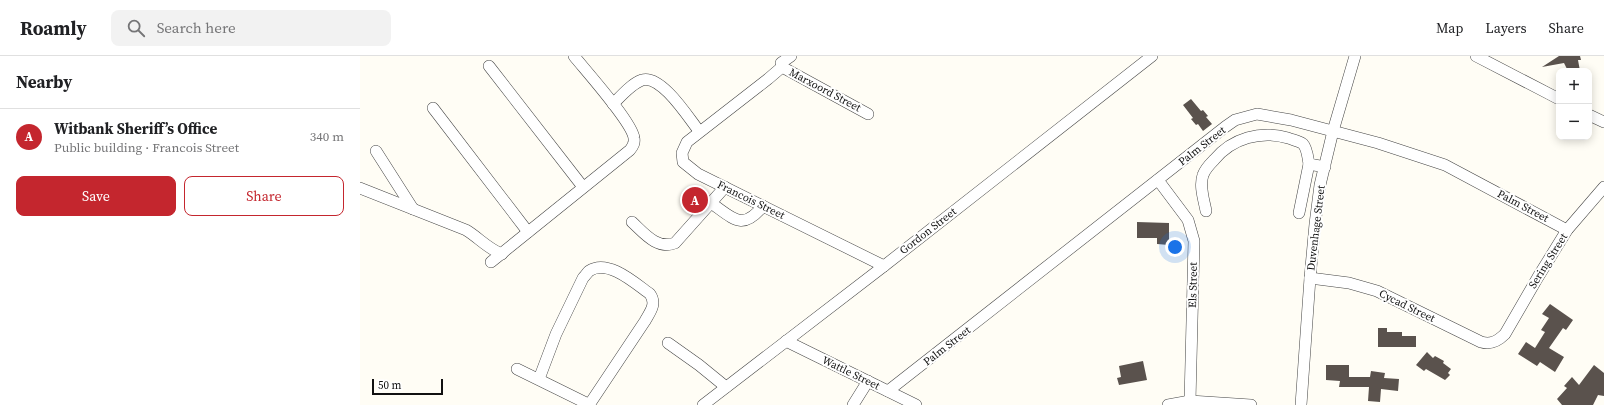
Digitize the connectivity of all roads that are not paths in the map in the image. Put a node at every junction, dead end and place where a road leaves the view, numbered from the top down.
1 (574, 56) edge
2 (791, 56) edge
3 (1152, 56) edge
4 (1355, 56) edge
5 (1476, 56) edge
6 (781, 62) edge
7 (488, 66) dead end
8 (1556, 97) edge
9 (613, 104) junction
10 (433, 108) dead end
11 (868, 114) dead end
12 (1592, 116) edge
13 (1604, 122) edge
14 (1333, 130) junction
15 (699, 131) junction
16 (376, 151) dead end
17 (1309, 164) junction
18 (1325, 167) junction
19 (1158, 180) junction
20 (584, 187) junction
21 (725, 187) junction
22 (1604, 187) edge
23 (360, 188) edge
24 (711, 203) junction
25 (763, 206) junction
26 (413, 209) junction
27 (1206, 211) dead end
28 (1299, 213) dead end
29 (632, 222) dead end
30 (1567, 230) junction
31 (528, 232) junction
32 (502, 254) junction
33 (490, 262) dead end
34 (884, 266) junction
35 (1310, 278) junction
36 (1499, 340) joint
37 (786, 341) junction
38 (668, 343) dead end
39 (517, 368) dead end
40 (539, 379) junction
41 (868, 381) junction
42 (726, 387) junction
43 (888, 391) junction
44 (1190, 401) junction
45 (590, 405) edge
46 (703, 405) edge
47 (853, 405) edge
48 (916, 405) edge
49 (1168, 405) edge
50 (1251, 405) edge
51 (1301, 405) edge

1 - 9 street
2 - 6 street, Francois Street
3 - 34 street, Gordon Street
4 - 14 street, Duvenhage Street
5 - 8 street
6 - 11 street, Marxoord Street
6 - 15 street, Francois Street
7 - 20 street
9 - 15 street
9 - 20 street
10 - 31 street
12 - 13 street
14 - 18 street, Duvenhage Street
14 - 19 street, Palm Street
14 - 30 street, Palm Street
15 - 21 street, Francois Street
16 - 26 street
17 - 18 street
17 - 27 street
17 - 28 street
18 - 35 street, Duvenhage Street
19 - 43 street, Palm Street
19 - 44 street, Els Street
20 - 31 street
21 - 24 street
21 - 25 street, Francois Street
22 - 30 street, Sering Street
23 - 26 street
24 - 25 street
24 - 29 street
25 - 34 street, Francois Street
26 - 32 street
30 - 36 street, Sering Street
31 - 32 street
32 - 33 street
34 - 37 street, Gordon Street
35 - 36 street, Cycad Street
35 - 51 street, Duvenhage Street
37 - 41 street, Wattle Street
37 - 42 street, Gordon Street
38 - 42 street
39 - 40 street
40 - 45 street
40 - 45 street
41 - 43 street, Wattle Street
41 - 47 street
42 - 46 street, Gordon Street
43 - 48 street, Wattle Street
44 - 49 street
44 - 50 street

